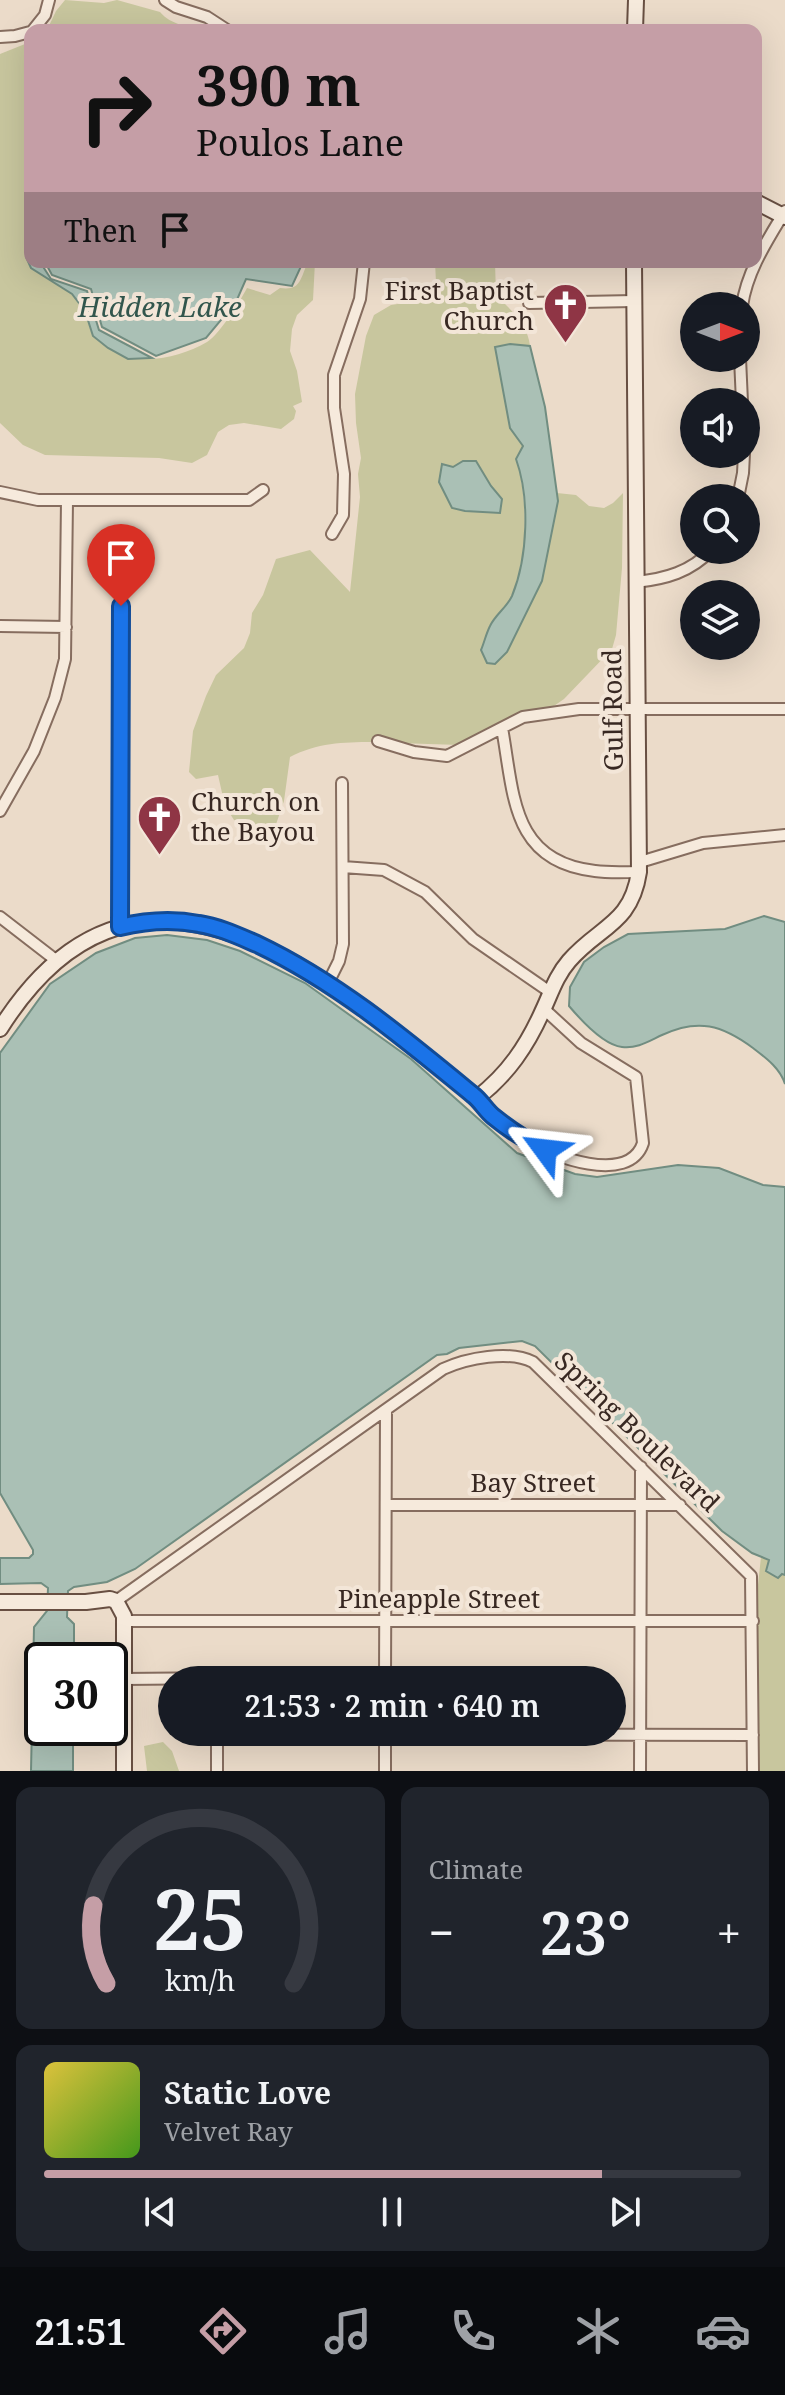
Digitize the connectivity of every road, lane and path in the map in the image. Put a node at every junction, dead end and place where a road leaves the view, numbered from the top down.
1 (49, 0) edge
2 (165, 0) edge
3 (636, 0) edge
4 (38, 24) edge
5 (218, 24) edge
6 (635, 24) edge
7 (24, 34) edge
8 (0, 37) edge
9 (762, 205) edge
10 (784, 215) edge
11 (762, 251) edge
12 (363, 268) edge
13 (634, 268) edge
14 (753, 268) edge
15 (745, 292) edge
16 (634, 301) junction
17 (529, 303) dead end
18 (263, 490) dead end
19 (0, 492) edge
20 (67, 501) junction
21 (332, 534) dead end
22 (694, 564) edge
23 (636, 582) junction
24 (121, 606) dead end
25 (0, 626) edge
26 (66, 627) junction
27 (637, 708) junction
28 (785, 709) edge
29 (502, 728) junction
30 (378, 741) dead end
31 (342, 783) dead end
32 (0, 811) edge
33 (785, 835) edge
34 (768, 839) junction
35 (785, 845) edge
36 (343, 867) junction
37 (639, 867) junction
38 (0, 917) edge
39 (120, 927) junction
40 (57, 961) junction
41 (328, 983) junction
42 (550, 992) junction
43 (544, 1009) junction
44 (0, 1029) edge
45 (477, 1098) junction
46 (386, 1410) junction
47 (641, 1467) junction
48 (386, 1505) junction
49 (641, 1505) junction
50 (680, 1505) junction
51 (116, 1601) junction
52 (0, 1602) edge
53 (641, 1620) junction
54 (124, 1621) junction
55 (385, 1621) junction
56 (753, 1621) junction
57 (124, 1642) edge
58 (385, 1666) edge
59 (128, 1679) edge
60 (158, 1679) edge
61 (626, 1735) edge
62 (640, 1735) junction
63 (753, 1735) junction
64 (124, 1746) edge
65 (217, 1746) edge
66 (385, 1746) edge
67 (124, 1771) edge
68 (217, 1771) edge
69 (385, 1771) edge
70 (640, 1771) edge
71 (753, 1771) edge

1 - 4 street
2 - 5 street
3 - 6 street
7 - 8 street
9 - 10 street
10 - 11 street
12 - 21 street
13 - 16 street, Gulf Road
14 - 15 street
16 - 17 street
16 - 23 street, Gulf Road
18 - 20 street
19 - 20 street
20 - 26 street
22 - 23 street
23 - 27 street, Gulf Road
24 - 39 street
25 - 26 street
26 - 32 street
27 - 28 street
27 - 29 street
27 - 37 street, Gulf Road
29 - 30 street
29 - 37 street
31 - 36 street
33 - 34 street
34 - 35 street
34 - 37 street
36 - 41 street
36 - 42 street
37 - 42 street, Gulf Road
38 - 40 street
39 - 40 street
39 - 41 street
40 - 44 street
41 - 45 street
42 - 43 street, Gulf Road
43 - 45 street, Gulf Road
43 - 45 street
46 - 47 street, Spring Boulevard
46 - 48 street
46 - 51 street, Spring Boulevard
47 - 49 street
47 - 50 street, Spring Boulevard
48 - 49 street, Bay Street
48 - 55 street
49 - 50 street, Bay Street
49 - 53 street
50 - 56 street, Spring Boulevard
51 - 52 street
51 - 54 street
53 - 55 street, Pineapple Street
53 - 56 street, Pineapple Street
53 - 62 street
54 - 55 street, Pineapple Street
54 - 57 street
55 - 58 street
56 - 63 street, Spring Boulevard
59 - 60 street
61 - 62 street
62 - 63 street
62 - 70 street
63 - 71 street, Spring Boulevard
64 - 67 street
65 - 68 street
66 - 69 street

